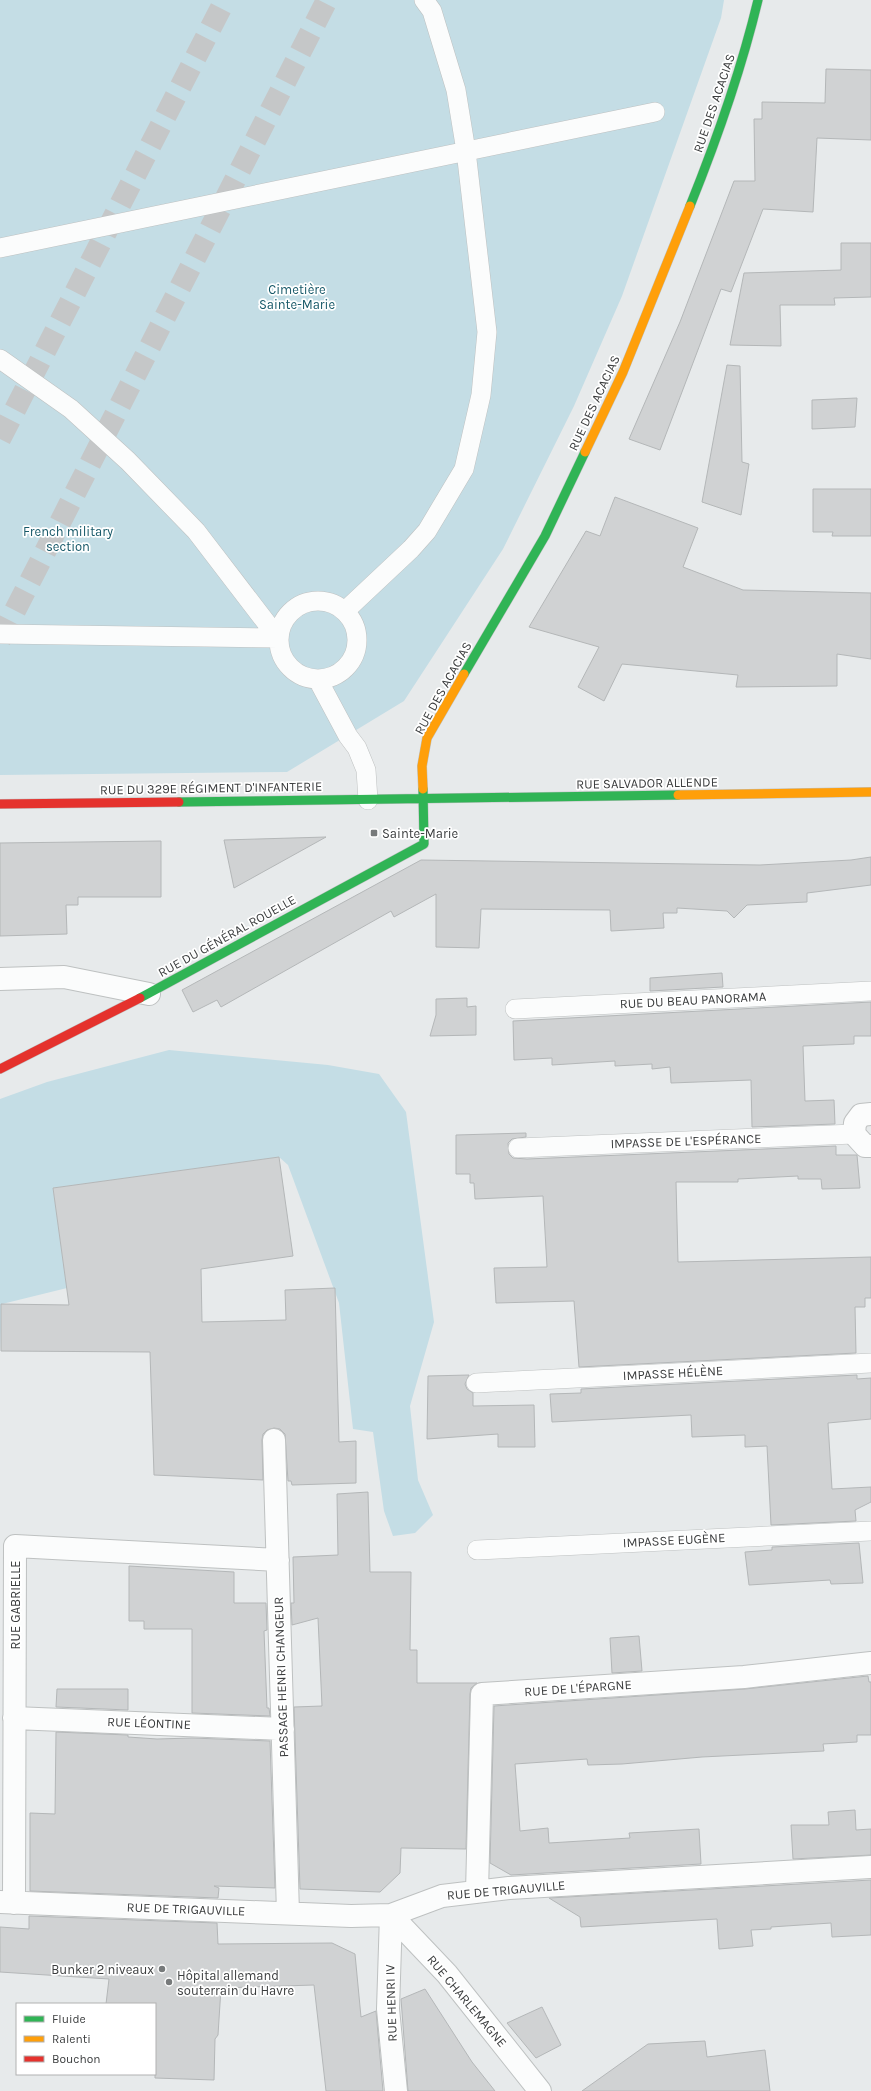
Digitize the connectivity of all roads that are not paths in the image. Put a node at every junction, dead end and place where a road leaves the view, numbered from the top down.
1 (424, 0) edge
2 (758, 0) edge
3 (655, 112) dead end
4 (466, 151) junction
5 (0, 248) edge
6 (0, 359) edge
7 (345, 611) junction
8 (0, 634) edge
9 (278, 638) junction
10 (318, 680) junction
11 (871, 792) edge
12 (423, 798) junction
13 (368, 800) junction
14 (0, 804) edge
15 (0, 979) edge
16 (871, 991) edge
17 (149, 994) junction
18 (514, 1009) dead end
19 (0, 1069) edge
20 (871, 1114) edge
21 (863, 1140) edge
22 (518, 1148) dead end
23 (871, 1363) edge
24 (476, 1383) dead end
25 (274, 1440) dead end
26 (871, 1531) edge
27 (477, 1550) dead end
28 (278, 1560) junction
29 (871, 1662) edge
30 (14, 1718) junction
31 (283, 1729) junction
32 (871, 1867) edge
33 (478, 1892) junction
34 (7, 1902) edge
35 (288, 1913) junction
36 (391, 1915) junction
37 (396, 2091) edge
38 (540, 2091) edge

1 - 4 lane
2 - 12 street, RUE DES ACACIAS
3 - 4 lane
4 - 5 lane
4 - 7 lane
6 - 9 lane
7 - 9 lane
7 - 10 lane
8 - 9 lane
9 - 10 lane
10 - 13 lane
11 - 12 street, RUE SALVADOR ALLENDE
12 - 13 street, RUE DU 329E RÉGIMENT D'INFANTERIE
12 - 17 street, RUE DU GÉNÉRAL ROUELLE
13 - 14 street, RUE DU 329E RÉGIMENT D'INFANTERIE
15 - 17 street
16 - 18 lane, RUE DU BEAU PANORAMA
17 - 19 street, RUE DU GÉNÉRAL ROUELLE
20 - 21 street
21 - 22 lane, IMPASSE DE L'ESPÉRANCE
23 - 24 lane, IMPASSE HÉLÈNE
25 - 28 street, PASSAGE HENRI CHANGEUR
26 - 27 lane, IMPASSE EUGÈNE
28 - 30 street, RUE GABRIELLE
28 - 31 street, PASSAGE HENRI CHANGEUR
29 - 33 street, RUE DE L'ÉPARGNE
30 - 31 street, RUE LÉONTINE
30 - 34 street, RUE GABRIELLE
31 - 35 street, PASSAGE HENRI CHANGEUR
32 - 33 street, RUE DE TRIGAUVILLE
33 - 36 street, RUE DE TRIGAUVILLE
34 - 35 street, RUE DE TRIGAUVILLE
35 - 36 street, RUE DE TRIGAUVILLE
36 - 37 street, RUE HENRI IV
36 - 38 street, RUE CHARLEMAGNE

